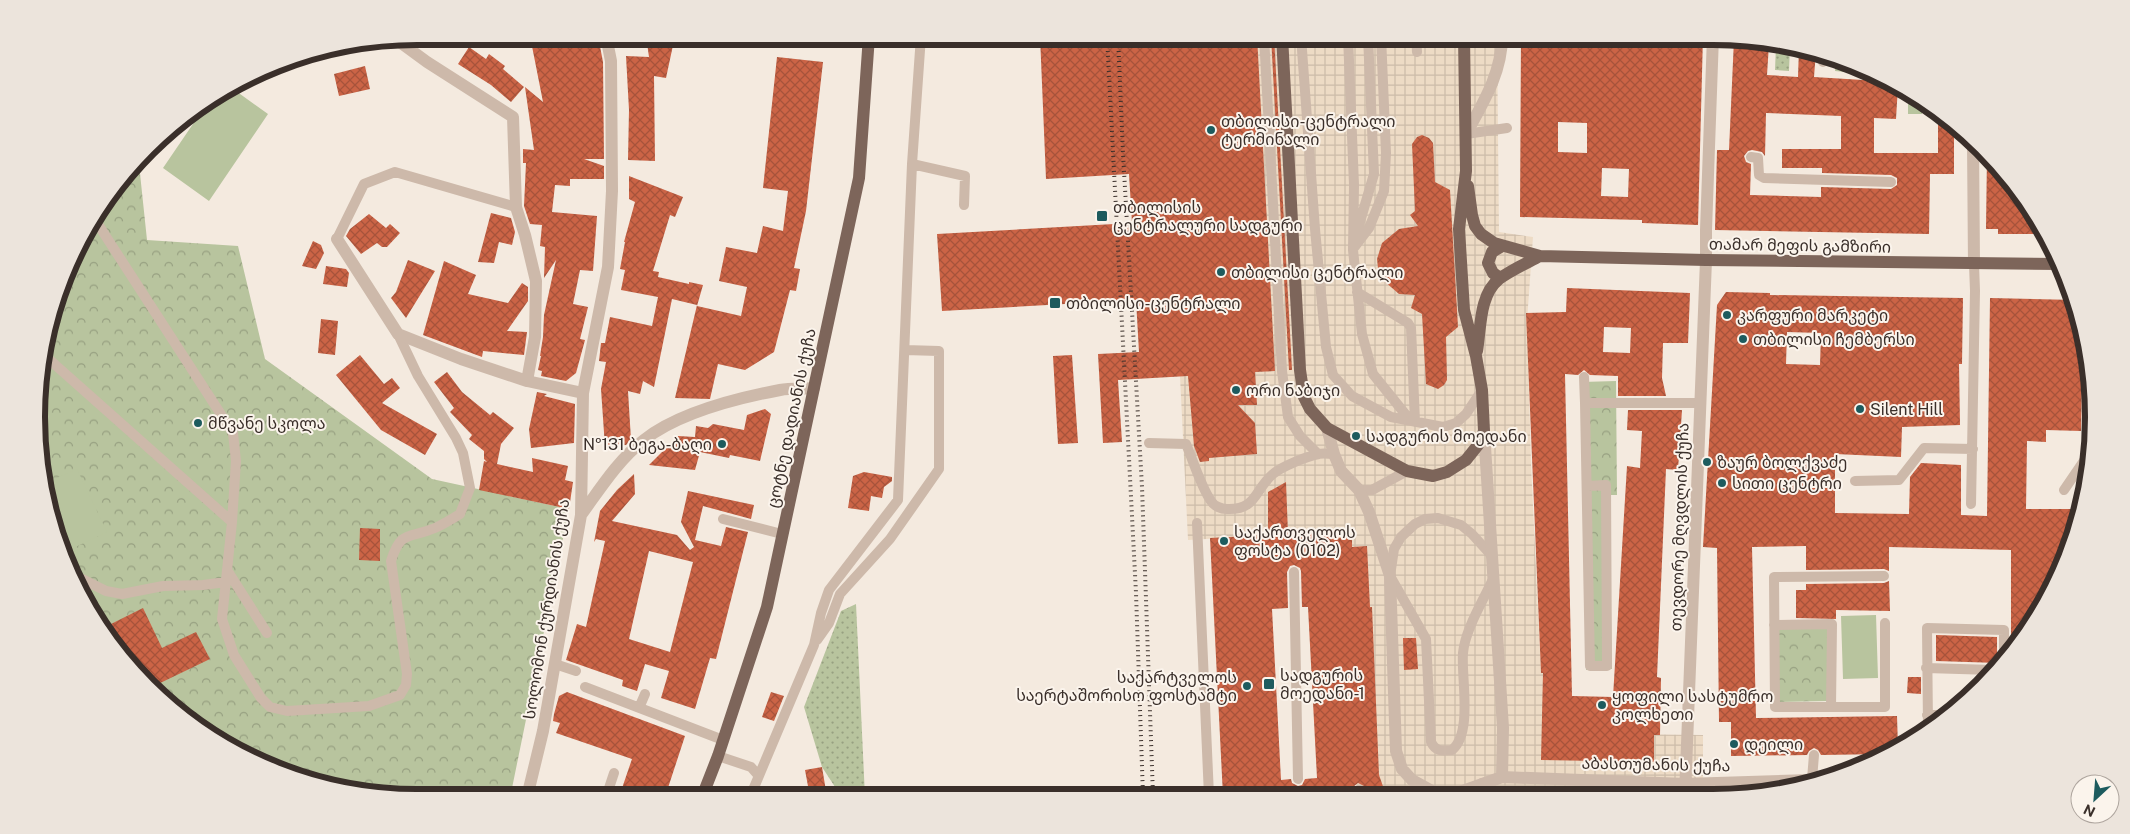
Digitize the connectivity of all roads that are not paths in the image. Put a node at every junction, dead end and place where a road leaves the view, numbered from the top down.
1 (608, 45) edge
2 (868, 45) edge
3 (921, 45) edge
4 (1264, 45) edge
5 (1282, 45) edge
6 (1302, 45) edge
7 (1348, 45) edge
8 (1368, 45) edge
9 (1381, 45) edge
10 (1417, 45) edge
11 (1464, 45) edge
12 (1502, 45) edge
13 (1713, 45) edge
14 (404, 46) edge
15 (1418, 52) dead end
16 (1507, 128) dead end
17 (1466, 134) junction
18 (1973, 151) edge
19 (1751, 156) dead end
20 (912, 164) junction
21 (1466, 171) junction
22 (1891, 182) dead end
23 (964, 206) dead end
24 (516, 207) junction
25 (99, 225) edge
26 (337, 239) joint
27 (1502, 246) junction
28 (1353, 250) junction
29 (1540, 256) junction
30 (1706, 260) junction
31 (1974, 264) junction
32 (2052, 264) edge
33 (1500, 278) junction
34 (1357, 292) junction
35 (398, 334) junction
36 (905, 350) junction
37 (1476, 356) junction
38 (49, 360) edge
39 (1584, 377) dead end
40 (527, 380) junction
41 (814, 388) junction
42 (1482, 390) junction
43 (582, 393) junction
44 (1700, 402) junction
45 (1585, 403) junction
46 (1412, 421) junction
47 (1327, 428) junction
48 (1484, 431) junction
49 (1149, 443) dead end
50 (1973, 449) junction
51 (1318, 454) junction
52 (1334, 454) junction
53 (2082, 463) edge
54 (1407, 471) junction
55 (1855, 481) dead end
56 (1588, 486) junction
57 (1359, 490) junction
58 (2064, 490) dead end
59 (1971, 504) dead end
60 (580, 515) junction
61 (723, 519) dead end
62 (232, 522) junction
63 (1197, 524) dead end
64 (782, 534) junction
65 (1491, 556) junction
66 (227, 570) junction
67 (1294, 572) dead end
68 (1390, 576) junction
69 (1884, 576) dead end
70 (82, 579) edge
71 (1492, 581) junction
72 (226, 582) junction
73 (1885, 623) dead end
74 (1774, 625) junction
75 (266, 633) dead end
76 (814, 645) junction
77 (2004, 648) edge
78 (555, 664) junction
79 (1926, 668) junction
80 (1986, 670) edge
81 (576, 671) dead end
82 (585, 687) dead end
83 (645, 694) dead end
84 (1832, 707) junction
85 (639, 708) junction
86 (1928, 715) junction
87 (1935, 715) edge
88 (1928, 720) edge
89 (723, 740) junction
90 (1814, 755) dead end
91 (718, 756) junction
92 (614, 773) dead end
93 (758, 775) junction
94 (1812, 775) edge
95 (1502, 777) junction
96 (1298, 779) dead end
97 (1787, 782) edge
98 (529, 789) edge
99 (609, 789) edge
100 (705, 789) edge
101 (753, 789) edge
102 (1209, 789) edge
103 (1428, 789) edge
104 (1482, 789) edge
105 (1685, 789) edge

1 - 43 street, სოლომონ ქურდიანის ქუჩა
2 - 41 main road, ცოტნე დადიანის ქუჩა
3 - 20 lane
4 - 51 lane
5 - 47 main road
6 - 46 lane
7 - 28 lane
8 - 28 lane
9 - 28 lane
10 - 15 lane
11 - 17 main road
12 - 17 street
13 - 30 street, თევდორე მღვდლის ქუჩა
14 - 24 street
16 - 17 lane
17 - 21 main road
18 - 31 street
19 - 22 lane
20 - 23 lane
20 - 36 lane
21 - 27 main road, თამარ მეფის გამზირი
21 - 37 main road
24 - 26 lane
24 - 40 street
25 - 62 lane
26 - 35 street
27 - 29 main road, თამარ მეფის გამზირი
27 - 33 main road
28 - 34 lane
29 - 30 main road, თამარ მეფის გამზირი
29 - 33 main road
30 - 31 main road, თამარ მეფის გამზირი
30 - 44 street, თევდორე მღვდლის ქუჩა
31 - 32 main road, თამარ მეფის გამზირი
31 - 50 lane
33 - 37 main road
34 - 46 lane
34 - 46 lane
35 - 40 street
35 - 72 lane
36 - 76 lane
36 - 76 lane
37 - 42 main road
38 - 62 lane
39 - 45 lane
40 - 43 street
41 - 60 street
41 - 64 main road, ცოტნე დადიანის ქუჩა
42 - 46 lane
42 - 48 main road
43 - 60 street, სოლომონ ქურდიანის ქუჩა
44 - 45 lane
44 - 105 street, თევდორე მღვდლის ქუჩა
45 - 56 lane
47 - 52 street
47 - 54 main road
48 - 54 main road
48 - 65 street
49 - 51 lane
50 - 55 lane
50 - 59 lane
51 - 52 lane
52 - 57 street
53 - 58 lane
54 - 57 lane
56 - 56 lane
57 - 68 street
60 - 78 street, სოლომონ ქურდიანის ქუჩა
61 - 64 lane
62 - 66 lane
63 - 102 lane
64 - 89 main road, ცოტნე დადიანის ქუჩა
65 - 68 lane
65 - 71 street
66 - 72 lane
66 - 75 lane
67 - 96 lane
68 - 71 lane
68 - 103 street
69 - 74 lane
70 - 72 lane
71 - 95 street
73 - 84 lane
74 - 84 lane
74 - 84 lane
76 - 93 lane
77 - 79 lane
78 - 81 lane
78 - 98 street, სოლომონ ქურდიანის ქუჩა
79 - 80 lane
79 - 86 lane
82 - 85 lane
83 - 85 lane
85 - 89 lane
86 - 87 lane
86 - 88 lane
89 - 91 main road, ცოტნე დადიანის ქუჩა
90 - 94 lane
91 - 93 lane
91 - 100 main road, ცოტნე დადიანის ქუჩა
92 - 99 lane
93 - 101 lane
95 - 104 street
95 - 105 street, აბასთუმანის ქუჩა
97 - 105 street, აბასთუმანის ქუჩა

